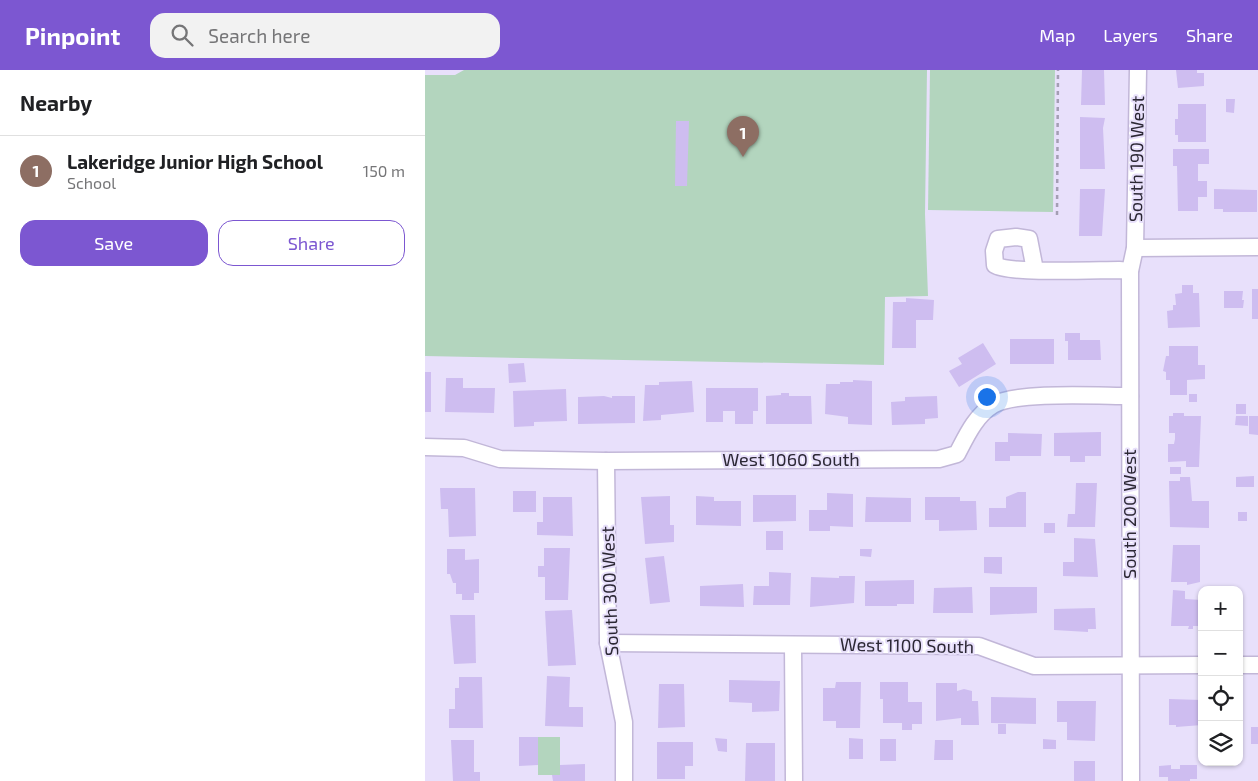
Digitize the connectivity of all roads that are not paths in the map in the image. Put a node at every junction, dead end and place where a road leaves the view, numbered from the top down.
1 (1138, 70) edge
2 (1258, 247) edge
3 (1135, 248) junction
4 (1035, 270) dead end
5 (1130, 270) junction
6 (1130, 396) junction
7 (425, 448) edge
8 (606, 461) junction
9 (608, 643) junction
10 (793, 645) junction
11 (1130, 665) junction
12 (1198, 665) edge
13 (1243, 665) edge
14 (1258, 665) edge
15 (624, 781) edge
16 (795, 781) edge
17 (1131, 781) edge

1 - 3 street, South 190 West
2 - 3 street
3 - 5 street, South 200 West
4 - 5 street
5 - 6 street, South 200 West
6 - 8 street, West 1060 South
6 - 11 street, South 200 West
7 - 8 street, West 1060 South
8 - 9 street, South 300 West
9 - 10 street, West 1100 South
9 - 15 street, South 300 West
10 - 11 street, West 1100 South
10 - 16 street
11 - 12 street, West 1100 South
11 - 17 street, South 200 West
13 - 14 street

